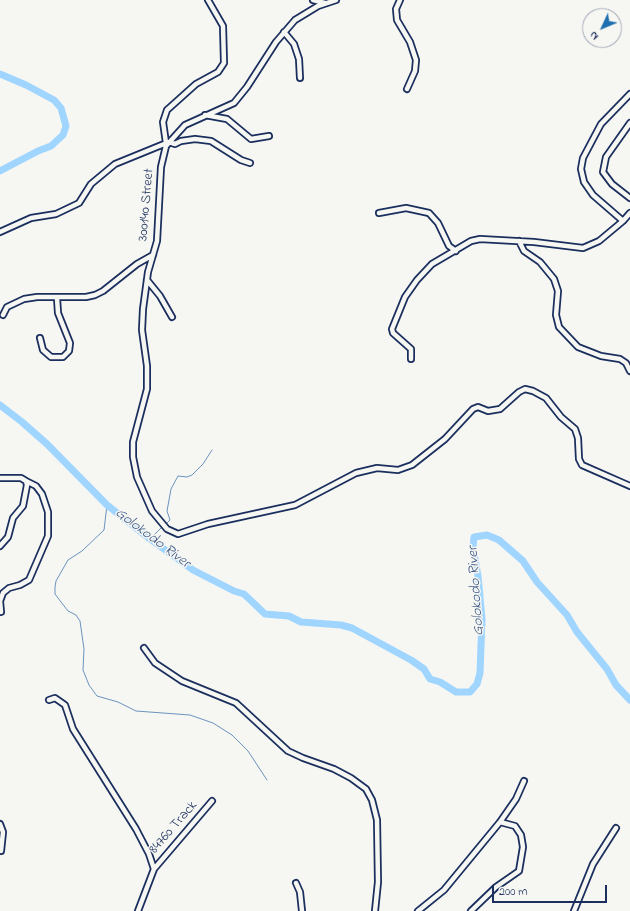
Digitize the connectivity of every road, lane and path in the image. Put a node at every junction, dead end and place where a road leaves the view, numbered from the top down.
1 (208, 0) edge
2 (313, 0) edge
3 (336, 0) edge
4 (400, 0) edge
5 (325, 3) junction
6 (284, 32) junction
7 (300, 78) dead end
8 (407, 89) dead end
9 (630, 94) edge
10 (205, 115) junction
11 (630, 123) edge
12 (269, 136) dead end
13 (167, 143) junction
14 (250, 163) dead end
15 (630, 198) edge
16 (378, 212) dead end
17 (630, 213) edge
18 (623, 222) junction
19 (0, 232) edge
20 (519, 241) junction
21 (456, 251) junction
22 (153, 255) junction
23 (147, 280) junction
24 (57, 298) junction
25 (3, 315) dead end
26 (172, 317) dead end
27 (40, 338) dead end
28 (411, 359) dead end
29 (630, 371) edge
30 (0, 478) edge
31 (26, 481) junction
32 (630, 486) edge
33 (0, 546) edge
34 (1, 612) edge
35 (144, 648) dead end
36 (49, 700) dead end
37 (524, 781) dead end
38 (212, 801) dead end
39 (500, 822) junction
40 (0, 824) edge
41 (616, 828) dead end
42 (1, 851) edge
43 (154, 869) junction
44 (296, 883) dead end
45 (138, 911) edge
46 (302, 911) edge
47 (375, 911) edge
48 (418, 911) edge
49 (471, 911) edge
50 (574, 911) edge

1 - 13 street
2 - 5 street
3 - 5 street, 300140 Street
4 - 8 street
5 - 6 street, 300140 Street
6 - 7 street
6 - 10 street, 300140 Street
9 - 18 street
10 - 12 street
10 - 13 street, 300140 Street
11 - 15 street
13 - 14 street
13 - 19 street
13 - 22 street, 300140 Street
16 - 21 street
17 - 18 street
18 - 20 street
20 - 21 street
20 - 29 street
21 - 28 street
22 - 23 street, 300140 Street
22 - 24 street
23 - 26 street
23 - 32 street, 300140 Street
24 - 25 street
24 - 27 street
30 - 31 street
31 - 33 street
31 - 34 street
35 - 47 street
36 - 43 street
37 - 39 street
38 - 43 street, 84760 Track
39 - 48 street
39 - 49 street
40 - 42 street
41 - 50 street
43 - 45 street, 84760 Track
44 - 46 street

